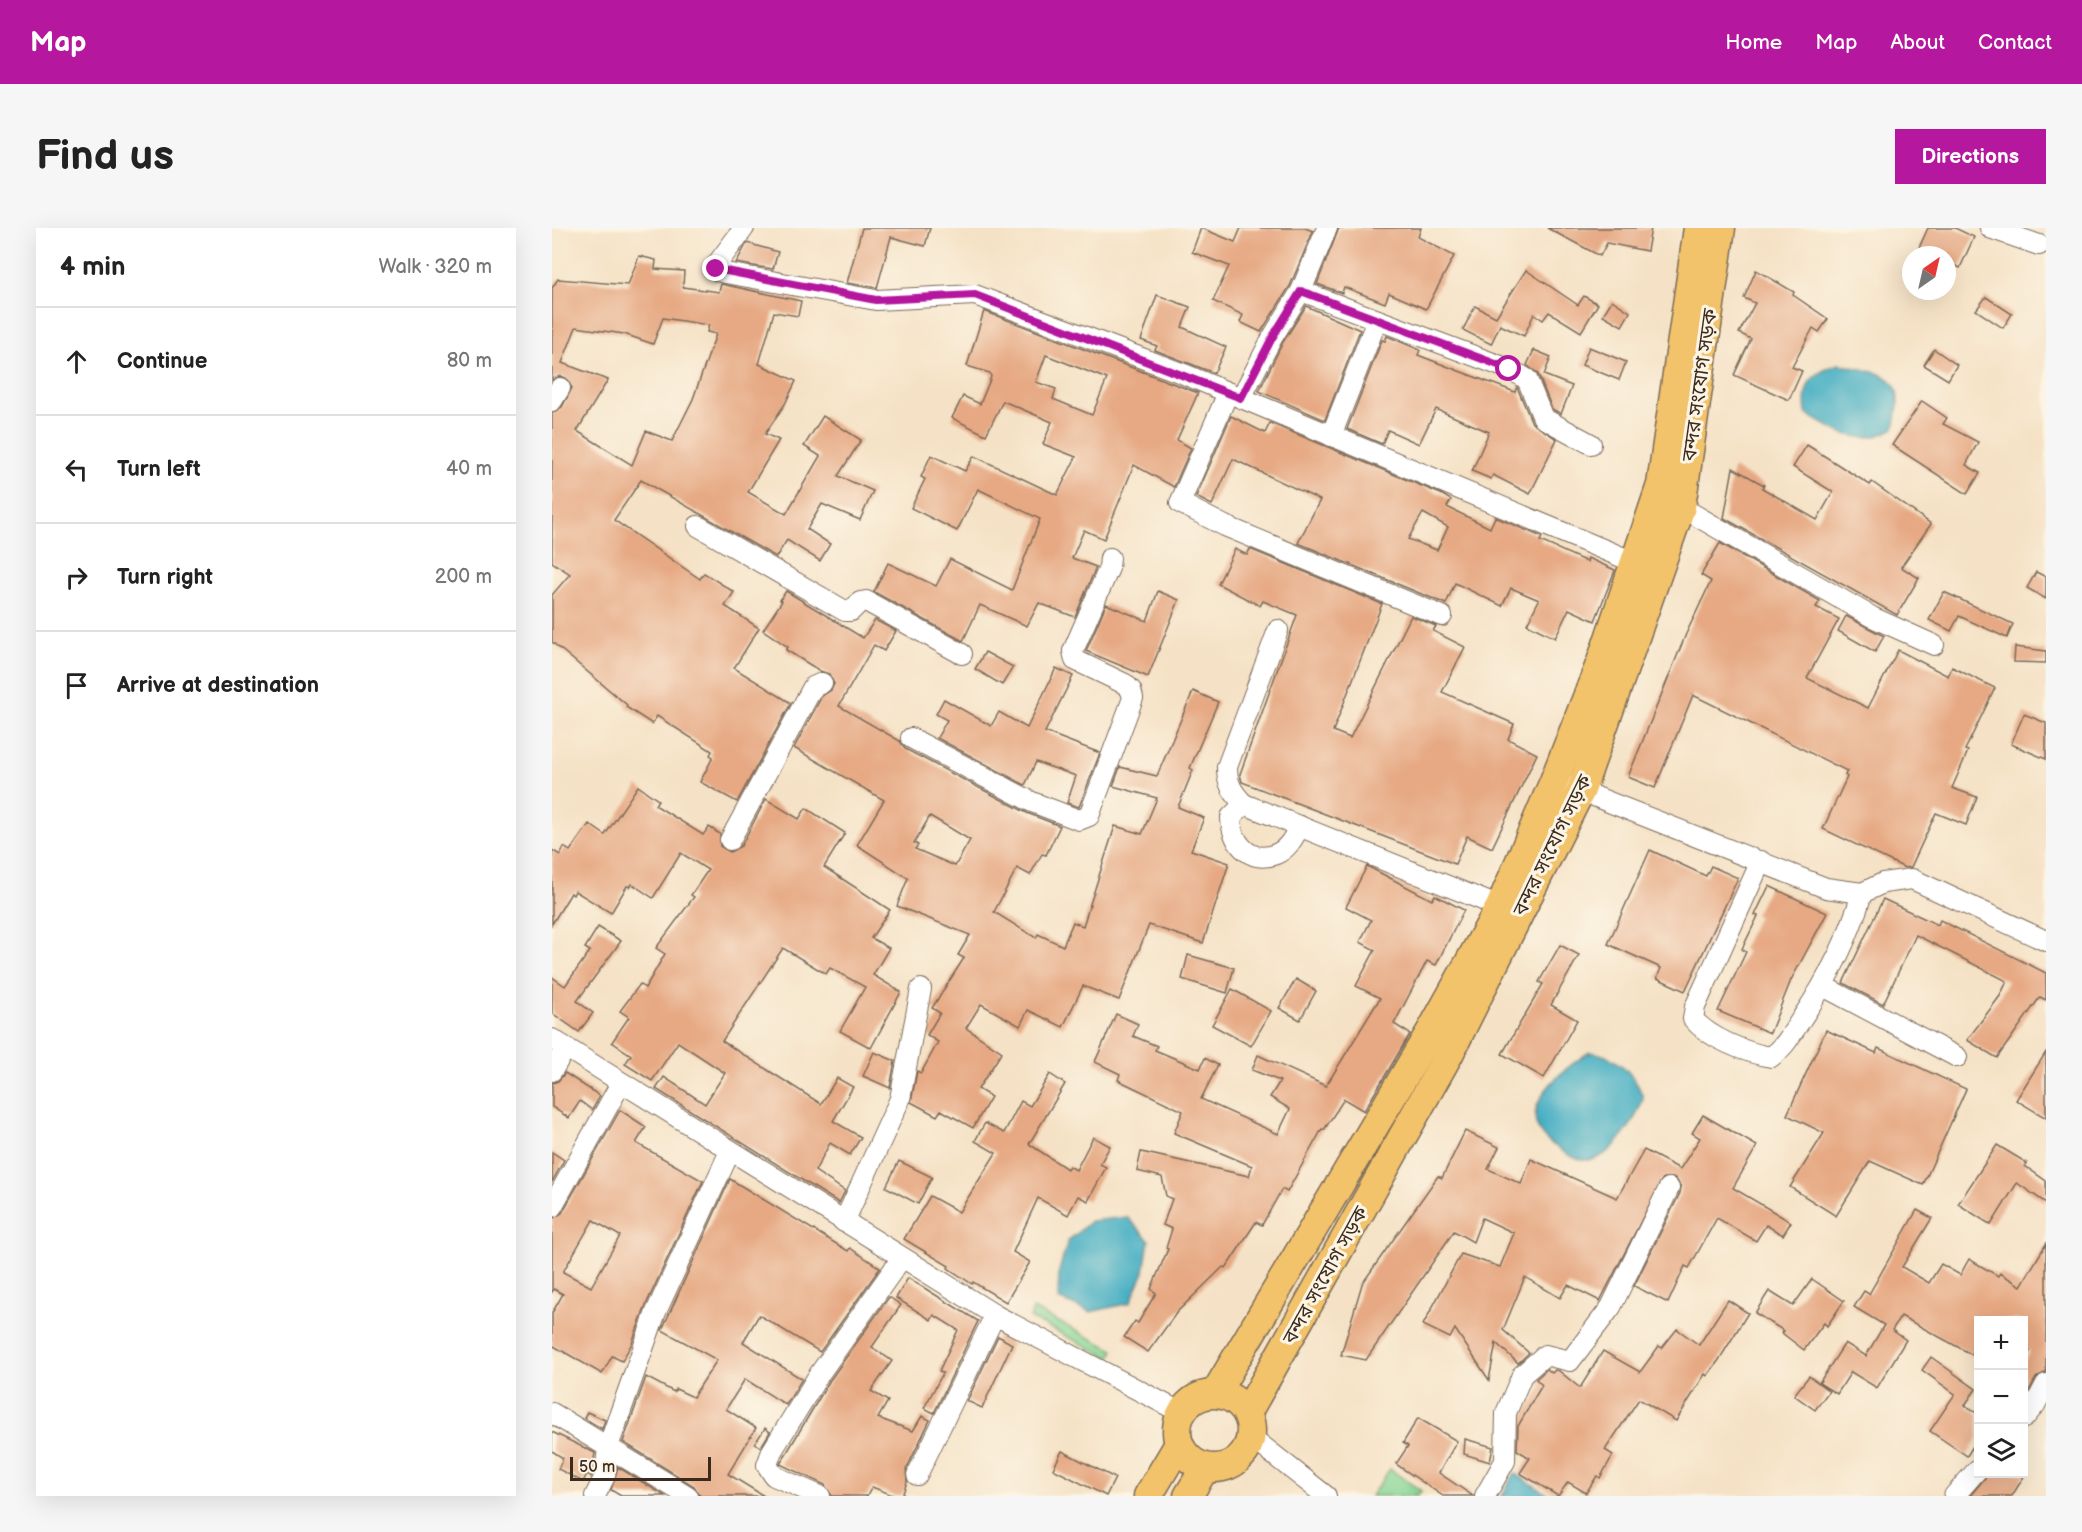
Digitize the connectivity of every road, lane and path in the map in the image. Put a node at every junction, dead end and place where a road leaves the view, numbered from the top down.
1 (744, 228) edge
2 (1327, 228) edge
3 (1698, 228) edge
4 (1721, 228) edge
5 (1990, 228) edge
6 (2039, 245) dead end
7 (1301, 291) junction
8 (1377, 320) junction
9 (1235, 395) junction
10 (1331, 436) junction
11 (1591, 444) dead end
12 (1681, 507) junction
13 (698, 526) dead end
14 (1110, 558) dead end
15 (1636, 563) junction
16 (1442, 616) dead end
17 (1278, 630) dead end
18 (1934, 645) dead end
19 (962, 654) dead end
20 (822, 683) dead end
21 (911, 738) dead end
22 (1554, 781) junction
23 (1581, 790) junction
24 (1244, 804) junction
25 (1300, 826) junction
26 (730, 840) dead end
27 (1761, 861) junction
28 (1862, 893) junction
29 (1500, 907) junction
30 (2046, 941) edge
31 (1823, 986) junction
32 (921, 989) dead end
33 (559, 1044) edge
34 (1957, 1057) dead end
35 (552, 1071) edge
36 (621, 1083) junction
37 (730, 1151) junction
38 (1669, 1188) dead end
39 (552, 1207) edge
40 (844, 1222) junction
41 (901, 1259) junction
42 (995, 1314) junction
43 (2046, 1384) edge
44 (1216, 1392) junction
45 (552, 1413) edge
46 (1182, 1413) junction
47 (2028, 1413) edge
48 (1249, 1425) junction
49 (1179, 1444) junction
50 (609, 1447) junction
51 (1205, 1468) junction
52 (1974, 1474) edge
53 (917, 1475) dead end
54 (595, 1496) edge
55 (688, 1496) edge
56 (820, 1496) edge
57 (1148, 1496) edge
58 (1188, 1496) edge
59 (1326, 1496) edge
60 (1485, 1496) edge
61 (1954, 1496) edge

1 - 9 street
2 - 7 street
3 - 15 highway, বন্দর সংযোগ সড়ক
4 - 12 highway, বন্দর সংযোগ সড়ক
5 - 6 street
7 - 8 street
7 - 9 street
8 - 10 street
8 - 11 street
9 - 10 street
9 - 16 street
10 - 15 street
12 - 18 street
12 - 23 highway, বন্দর সংযোগ সড়ক
13 - 19 street
14 - 21 street
15 - 22 highway, বন্দর সংযোগ সড়ক
17 - 24 street
20 - 26 street
22 - 23 street
22 - 29 highway, বন্দর সংযোগ সড়ক
23 - 27 street
23 - 48 highway, বন্দর সংযোগ সড়ক
24 - 25 street
24 - 25 street
25 - 29 street
27 - 28 street
27 - 31 street
28 - 30 street
28 - 31 street
29 - 44 highway, বন্দর সংযোগ সড়ক
31 - 34 street
32 - 40 street
33 - 35 street
33 - 36 street
36 - 37 street
36 - 39 street
37 - 40 street
37 - 50 street
38 - 60 street
40 - 41 street
41 - 42 street
41 - 56 street
42 - 46 street
42 - 53 street
43 - 47 street
44 - 46 highway
44 - 48 highway
45 - 50 street
46 - 49 highway
48 - 51 highway
48 - 59 street
49 - 51 highway
49 - 57 highway
50 - 54 street
50 - 55 street
51 - 58 highway
52 - 61 street

